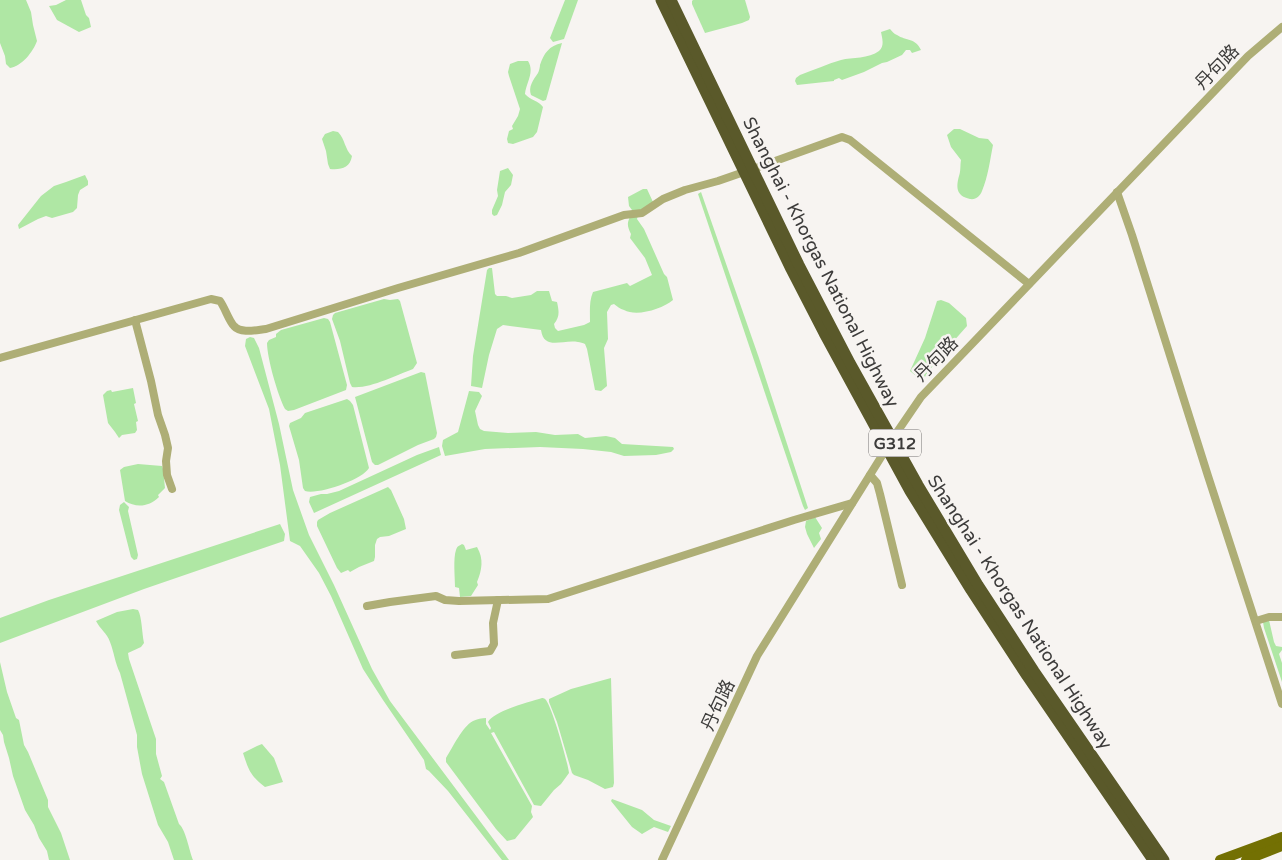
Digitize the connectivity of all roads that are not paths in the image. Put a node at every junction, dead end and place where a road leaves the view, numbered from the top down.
1 (661, 0) edge
2 (671, 0) edge
3 (1282, 27) edge
4 (748, 170) junction
5 (1117, 192) junction
6 (1029, 284) junction
7 (135, 320) junction
8 (0, 358) edge
9 (890, 443) junction
10 (870, 475) junction
11 (172, 489) dead end
12 (852, 503) junction
13 (902, 586) dead end
14 (498, 600) junction
15 (367, 606) dead end
16 (1282, 617) edge
17 (1256, 621) junction
18 (455, 655) dead end
19 (1030, 673) junction
20 (1282, 704) edge
21 (1282, 837) edge
22 (1282, 846) edge
23 (662, 860) edge
24 (1153, 860) edge
25 (1164, 860) edge
26 (1220, 860) edge
27 (1246, 860) edge

1 - 4 highway, Shanghai - Khorgas National Highway / G312
2 - 4 highway, Shanghai - Khorgas National Highway / G312
3 - 5 street, 丹句路
4 - 6 street
4 - 7 street
4 - 9 highway, Shanghai - Khorgas National Highway / G312
5 - 6 street, 丹句路
5 - 17 street
6 - 9 street, 丹句路
7 - 8 street
7 - 11 street
9 - 10 street, 丹句路
9 - 19 highway, Shanghai - Khorgas National Highway / G312
10 - 12 street, 丹句路
10 - 13 street
12 - 14 street
12 - 23 street, 丹句路
14 - 15 street
14 - 18 street
16 - 17 street
17 - 20 street
19 - 24 highway, Shanghai - Khorgas National Highway / G312
19 - 25 highway, Shanghai - Khorgas National Highway / G312
21 - 26 main road
22 - 27 main road

